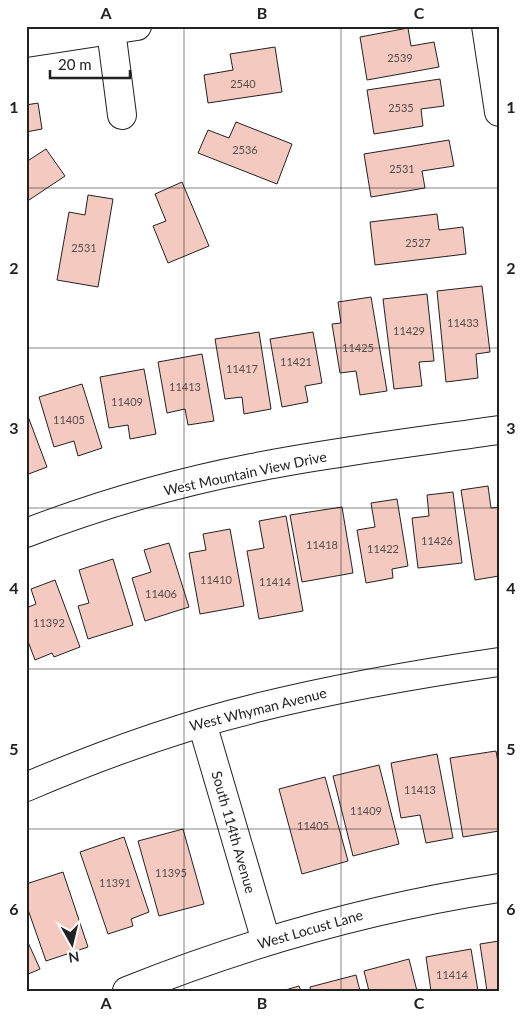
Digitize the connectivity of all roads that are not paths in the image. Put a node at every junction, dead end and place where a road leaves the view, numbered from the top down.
1 (486, 26) edge
2 (124, 28) edge
3 (26, 43) edge
4 (499, 112) edge
5 (122, 115) dead end
6 (499, 430) edge
7 (26, 533) edge
8 (499, 662) edge
9 (202, 723) junction
10 (26, 787) edge
11 (499, 888) edge
12 (266, 941) junction
13 (127, 991) edge

1 - 4 street
2 - 3 street
2 - 5 street
6 - 7 street, West Mountain View Drive
8 - 9 street, West Whyman Avenue
9 - 10 street, West Whyman Avenue
9 - 12 street, South 114th Avenue
11 - 12 street, West Locust Lane
12 - 13 street, West Locust Lane

